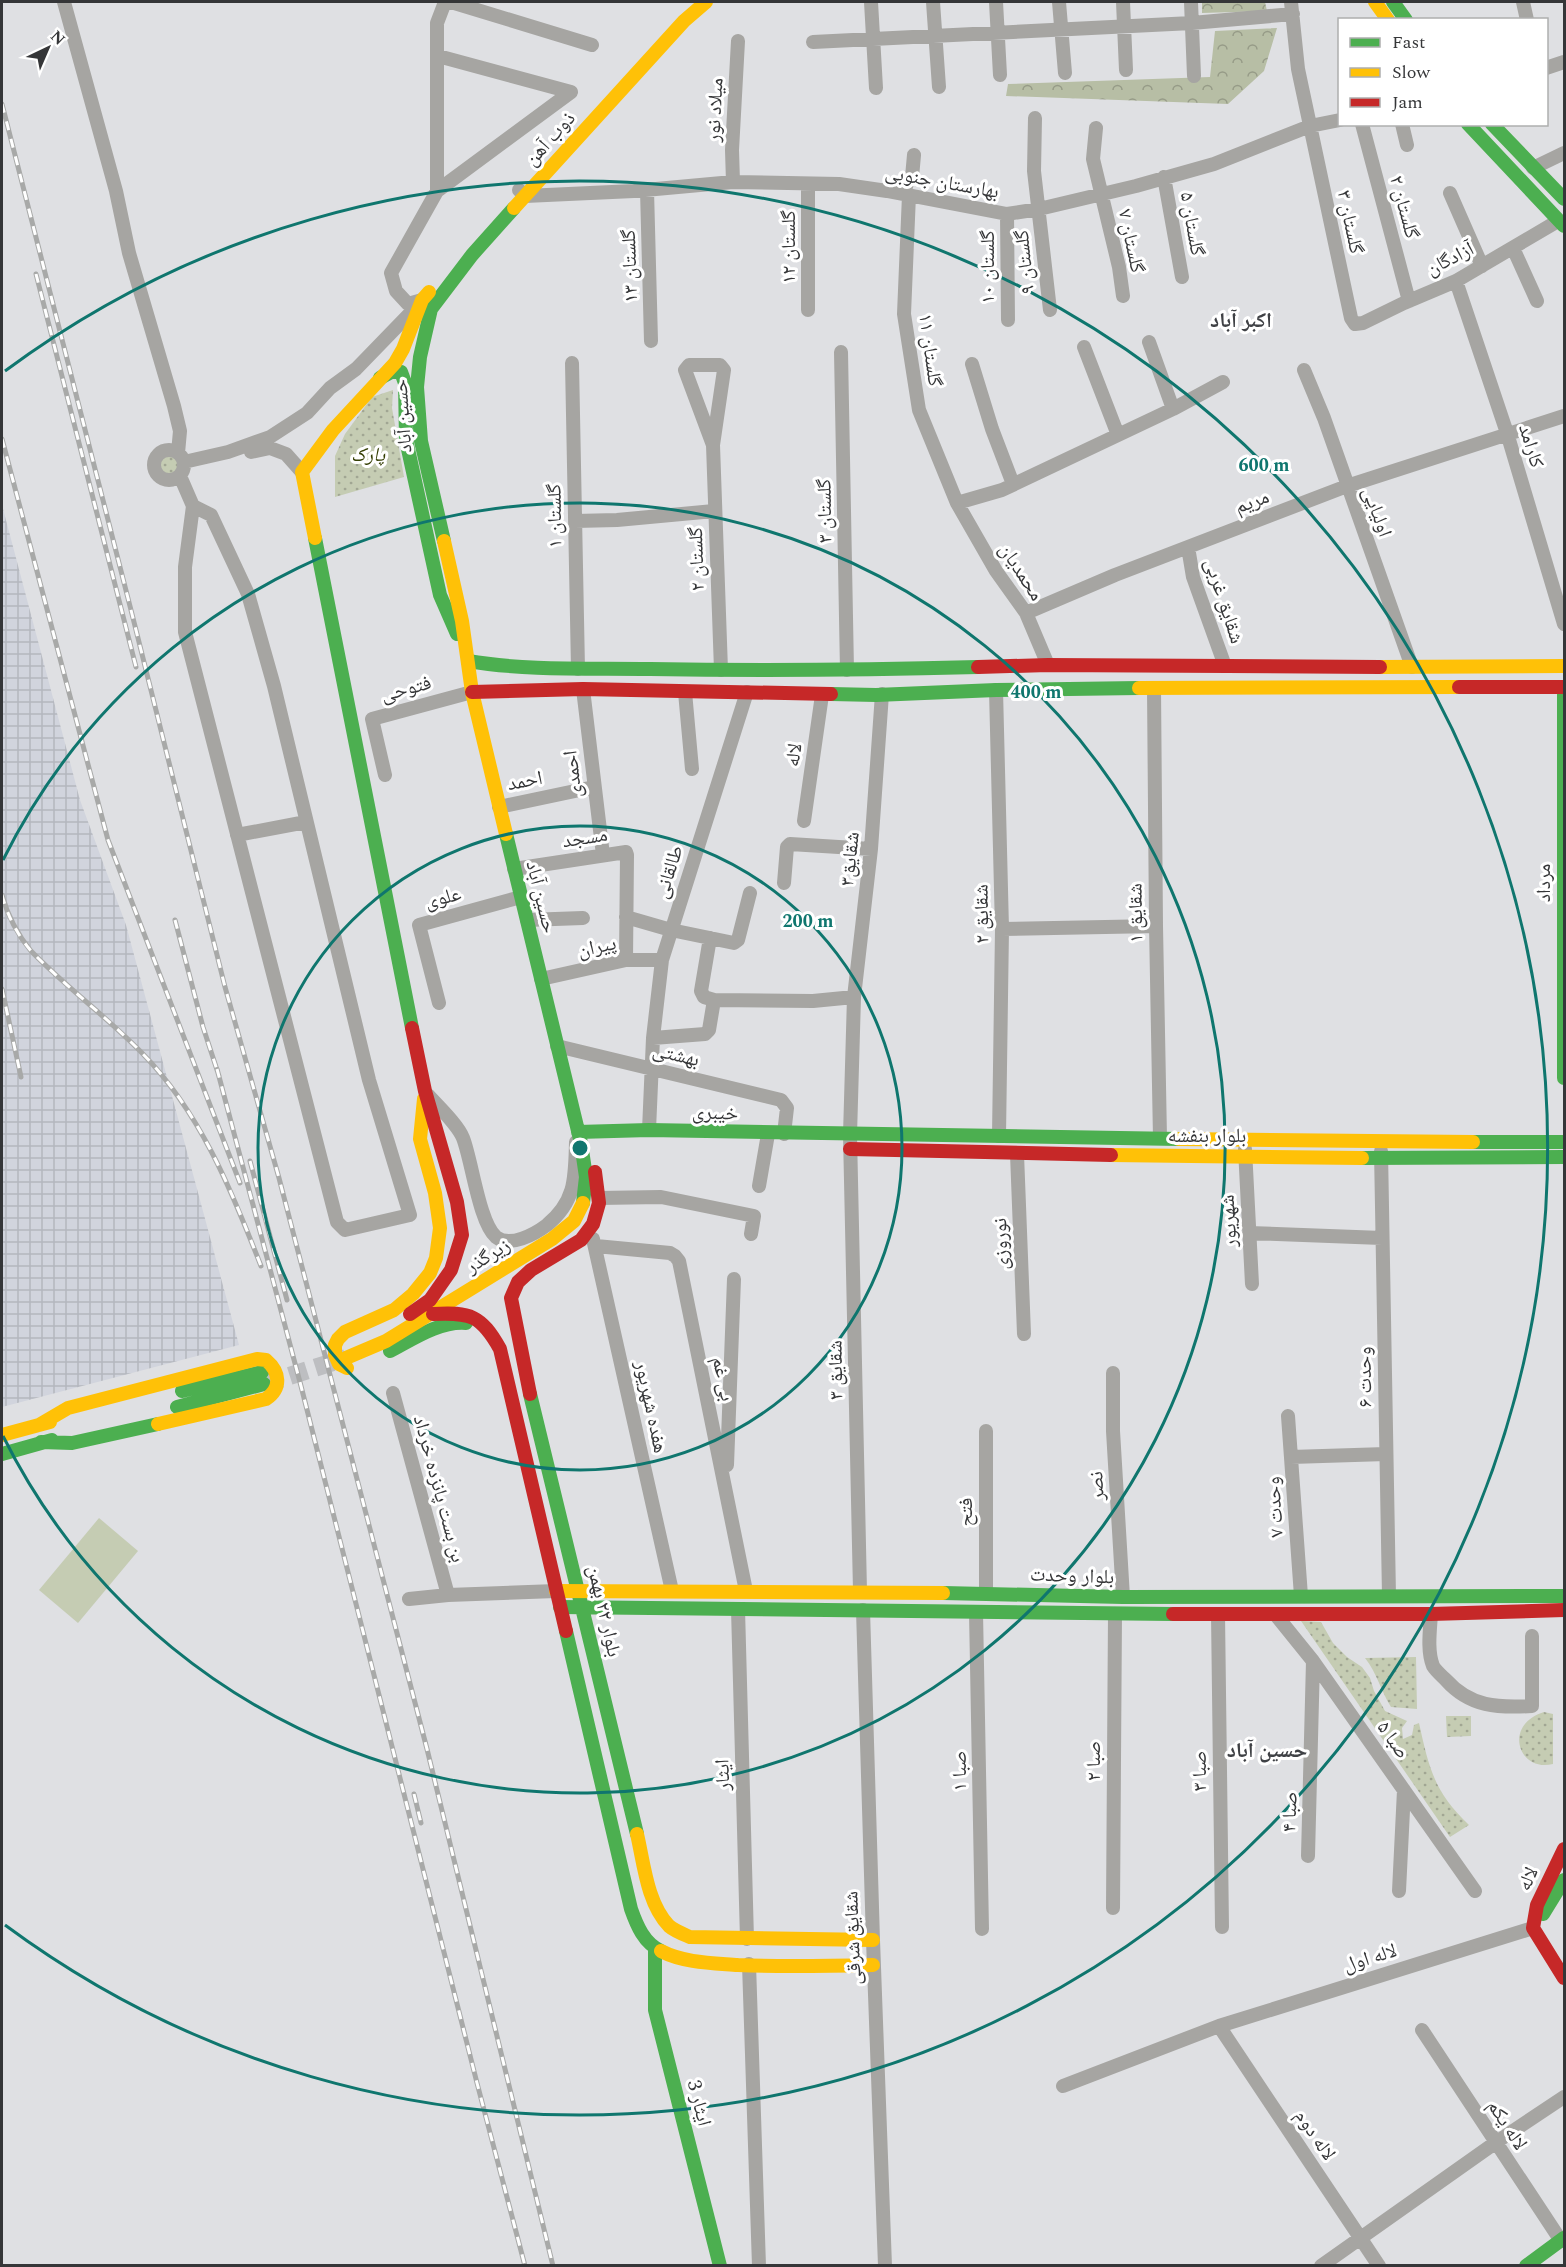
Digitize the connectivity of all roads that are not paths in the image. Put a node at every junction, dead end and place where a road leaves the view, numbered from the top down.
1 (64, 2) edge
2 (445, 2) edge
3 (451, 2) edge
4 (691, 2) edge
5 (706, 2) edge
6 (871, 2) edge
7 (933, 2) edge
8 (996, 2) edge
9 (1059, 2) edge
10 (1123, 2) edge
11 (1191, 2) edge
12 (1375, 2) edge
13 (1393, 2) edge
14 (1523, 2) edge
15 (1292, 8) edge
16 (1387, 18) edge
17 (1405, 18) edge
18 (1527, 18) edge
19 (1192, 23) junction
20 (1124, 27) junction
21 (1061, 30) junction
22 (998, 33) junction
23 (936, 36) junction
24 (873, 39) junction
25 (738, 41) dead end
26 (813, 42) dead end
27 (592, 45) dead end
28 (438, 56) junction
29 (1564, 62) edge
30 (1548, 67) edge
31 (1126, 70) dead end
32 (1065, 73) dead end
33 (1000, 75) dead end
34 (1194, 76) dead end
35 (939, 87) dead end
36 (876, 88) dead end
37 (1035, 118) dead end
38 (1338, 120) edge
39 (1310, 126) junction
40 (1363, 126) edge
41 (1402, 126) edge
42 (1470, 126) edge
43 (1494, 126) edge
44 (1096, 128) dead end
45 (1407, 145) dead end
46 (1564, 153) edge
47 (914, 155) dead end
48 (1533, 168) junction
49 (1164, 177) junction
50 (733, 182) junction
51 (808, 184) junction
52 (647, 190) junction
53 (437, 191) junction
54 (522, 193) junction
55 (1101, 193) junction
56 (1450, 193) dead end
57 (906, 195) junction
58 (1564, 199) edge
59 (1039, 209) junction
60 (1007, 214) junction
61 (1561, 224) edge
62 (1513, 248) junction
63 (1482, 266) junction
64 (1182, 277) dead end
65 (1456, 281) junction
66 (1123, 296) dead end
67 (1409, 301) junction
68 (1537, 301) dead end
69 (427, 305) junction
70 (808, 310) dead end
71 (1050, 310) dead end
72 (1008, 320) dead end
73 (1355, 324) joint
74 (651, 341) dead end
75 (1149, 342) dead end
76 (1084, 347) dead end
77 (842, 352) dead end
78 (572, 363) dead end
79 (972, 364) dead end
80 (1304, 370) dead end
81 (380, 378) junction
82 (1223, 382) dead end
83 (1173, 409) junction
84 (1564, 416) edge
85 (1507, 433) junction
86 (1118, 435) junction
87 (713, 446) junction
88 (181, 464) junction
89 (302, 472) junction
90 (1013, 484) junction
91 (1347, 486) junction
92 (957, 503) junction
93 (193, 506) junction
94 (714, 511) junction
95 (575, 521) junction
96 (1188, 547) junction
97 (1026, 613) junction
98 (1564, 624) edge
99 (468, 661) junction
100 (1048, 665) junction
101 (1225, 666) junction
102 (1564, 666) edge
103 (504, 667) junction
104 (1257, 667) junction
105 (1289, 667) junction
106 (1412, 667) junction
107 (578, 669) junction
108 (879, 669) junction
109 (721, 670) junction
110 (852, 670) junction
111 (1564, 687) edge
112 (1154, 688) junction
113 (1257, 688) junction
114 (1289, 688) junction
115 (583, 689) junction
116 (996, 690) junction
117 (472, 692) junction
118 (505, 692) junction
119 (686, 692) junction
120 (747, 692) junction
121 (879, 694) junction
122 (822, 695) junction
123 (856, 695) junction
124 (692, 769) dead end
125 (385, 775) dead end
126 (594, 787) junction
127 (499, 807) junction
128 (804, 821) dead end
129 (306, 822) junction
130 (237, 835) junction
131 (871, 849) junction
132 (603, 855) junction
133 (514, 869) junction
134 (784, 883) dead end
135 (750, 893) dead end
136 (521, 897) junction
137 (1564, 913) edge
138 (626, 917) junction
139 (583, 918) dead end
140 (527, 920) junction
141 (1156, 926) junction
142 (1002, 929) junction
143 (671, 930) junction
144 (710, 938) junction
145 (626, 960) junction
146 (662, 960) junction
147 (541, 979) junction
148 (854, 997) junction
149 (714, 1000) junction
150 (439, 1003) dead end
151 (653, 1038) junction
152 (557, 1046) junction
153 (651, 1069) junction
154 (1564, 1078) edge
155 (425, 1091) junction
156 (649, 1130) junction
157 (579, 1132) junction
158 (768, 1134) junction
159 (784, 1134) junction
160 (912, 1134) junction
161 (938, 1135) junction
162 (999, 1136) junction
163 (1160, 1138) junction
164 (1245, 1139) junction
165 (850, 1142) junction
166 (1381, 1142) junction
167 (1564, 1142) edge
168 (912, 1150) junction
169 (937, 1151) junction
170 (1017, 1154) junction
171 (1245, 1156) junction
172 (1564, 1157) edge
173 (1380, 1158) junction
174 (759, 1186) dead end
175 (599, 1198) junction
176 (590, 1231) junction
177 (1249, 1233) junction
178 (751, 1234) dead end
179 (1382, 1238) junction
180 (596, 1246) junction
181 (734, 1279) dead end
182 (1252, 1284) dead end
183 (431, 1307) junction
184 (1024, 1334) dead end
185 (344, 1353) tunnel mouth
186 (1113, 1373) dead end
187 (393, 1393) dead end
188 (509, 1396) junction
189 (1288, 1416) dead end
190 (39, 1425) junction
191 (537, 1428) junction
192 (986, 1431) dead end
193 (518, 1432) junction
194 (2, 1435) edge
195 (41, 1442) junction
196 (2, 1454) edge
197 (1386, 1454) junction
198 (1291, 1457) junction
199 (726, 1487) junction
200 (579, 1590) junction
201 (610, 1590) junction
202 (860, 1590) junction
203 (556, 1591) junction
204 (746, 1591) junction
205 (672, 1592) junction
206 (986, 1593) junction
207 (447, 1595) junction
208 (1089, 1596) junction
209 (1300, 1596) junction
210 (1389, 1596) junction
211 (1564, 1596) edge
212 (1123, 1597) junction
213 (409, 1599) dead end
214 (583, 1606) junction
215 (560, 1607) junction
216 (612, 1607) junction
217 (738, 1610) junction
218 (863, 1610) junction
219 (1564, 1610) edge
220 (976, 1612) junction
221 (1088, 1614) junction
222 (1115, 1614) junction
223 (1218, 1614) junction
224 (1275, 1614) junction
225 (1431, 1614) junction
226 (1532, 1636) dead end
227 (1313, 1661) junction
228 (1404, 1790) junction
229 (1564, 1849) edge
230 (1308, 1856) dead end
231 (1564, 1880) edge
232 (1475, 1891) dead end
233 (1400, 1892) dead end
234 (1113, 1908) dead end
235 (1222, 1927) dead end
236 (1533, 1928) junction
237 (982, 1929) dead end
238 (747, 1939) junction
239 (873, 1940) junction
240 (655, 1949) junction
241 (749, 1964) junction
242 (873, 1965) junction
243 (1564, 1978) edge
244 (1220, 2026) junction
245 (1422, 2030) dead end
246 (1063, 2086) dead end
247 (1564, 2097) edge
248 (1495, 2143) junction
249 (1360, 2238) junction
250 (1563, 2239) edge
251 (720, 2265) edge
252 (759, 2265) edge
253 (885, 2265) edge
254 (1322, 2265) edge
255 (1379, 2265) edge
256 (1526, 2265) edge

1 - 88 street
2 - 28 street
3 - 27 street
4 - 54 main road, ذوب آهن
5 - 54 main road, ذوب آهن
6 - 24 street
7 - 23 street
8 - 22 street
9 - 21 street
10 - 20 street
11 - 19 street
12 - 16 main road
13 - 17 main road
14 - 18 street
15 - 19 street
15 - 39 street, گلستان ۳
19 - 20 street
19 - 34 street
20 - 21 street
20 - 31 street
21 - 22 street
21 - 32 street
22 - 23 street
22 - 33 street
23 - 24 street
23 - 35 street
24 - 26 street
24 - 36 street
25 - 50 street, میلاد نور
28 - 53 street
28 - 53 street
29 - 30 street
37 - 59 street, گلستان ۹
38 - 39 street, بهارستان جنوبی
39 - 49 street, بهارستان جنوبی
39 - 73 street, گلستان ۳
40 - 67 street, گلستان ۲
41 - 45 street
42 - 61 main road
43 - 48 main road
44 - 55 street, گلستان ۷
46 - 48 street
47 - 57 street
48 - 58 main road
49 - 55 street, بهارستان جنوبی
49 - 64 street, گلستان ۵
50 - 51 street, بهارستان جنوبی
50 - 52 street, بهارستان جنوبی
51 - 57 street, بهارستان جنوبی
51 - 70 street, گلستان ۱۲
52 - 54 street, بهارستان جنوبی
52 - 74 street, گلستان ۱۳
53 - 69 street
54 - 69 main road, ذوب آهن
55 - 59 street, بهارستان جنوبی
55 - 66 street, گلستان ۷
56 - 63 street
57 - 60 street, بهارستان جنوبی
57 - 92 street, گلستان ۱۱
59 - 60 street, بهارستان جنوبی
59 - 71 street, گلستان ۹
60 - 72 street, گلستان ۱۰
61 - 62 street, آزادگان
62 - 63 street, آزادگان
62 - 68 street
63 - 65 street, آزادگان
65 - 67 street, آزادگان
65 - 85 street, کارامد
67 - 73 street, آزادگان
69 - 81 main road, حسین آباد
69 - 88 street
69 - 99 main road, حسین آباد
75 - 83 street
76 - 86 street
77 - 110 street, گلستان ۳
78 - 95 street, گلستان ۱
79 - 90 street
80 - 91 street, اولیایی
81 - 89 main road
81 - 99 main road, حسین آباد
82 - 83 street
83 - 86 street
84 - 85 street, مریم
85 - 91 street, مریم
85 - 98 street, کارامد
86 - 90 street
87 - 87 street, گلستان ۲
87 - 94 street, گلستان ۲
88 - 89 street
88 - 93 street
89 - 155 main road
90 - 92 street
91 - 96 street, مریم
91 - 106 street, اولیایی
92 - 97 street, محمدیان
93 - 129 street
93 - 130 street
94 - 95 street
94 - 109 street, گلستان ۲
95 - 107 street, گلستان ۱
96 - 97 street, مریم
96 - 101 street, شقایق غربی
97 - 100 street, محمدیان
99 - 103 main road
99 - 117 main road, حسین آباد
100 - 101 main road
100 - 108 main road
101 - 104 main road
102 - 106 main road
103 - 107 main road
103 - 118 main road
104 - 105 main road
104 - 113 main road
105 - 106 main road
105 - 114 main road
107 - 109 main road
108 - 110 main road
108 - 121 main road
109 - 110 main road
110 - 123 main road
111 - 114 main road
111 - 137 main road, مرداد
112 - 113 main road
112 - 116 main road
112 - 141 street, شقایق ۱
113 - 114 main road
115 - 118 main road
115 - 119 main road
115 - 126 street, احمدی
116 - 121 main road
116 - 142 street, شقایق ۲
117 - 118 main road
117 - 125 street, فتوحی
117 - 127 main road, حسین آباد
119 - 120 main road
119 - 124 street
120 - 122 main road
120 - 143 street, طالقانی
121 - 123 main road
121 - 131 street, شقایق۳
122 - 123 main road
122 - 128 street, لاله
126 - 127 street, احمد
126 - 132 street, احمدی
127 - 133 main road, حسین آباد
129 - 130 street
129 - 130 street
131 - 134 street
131 - 148 street, شقایق۳
132 - 133 street, مسجد
132 - 138 street, مسجد
133 - 136 main road, حسین آباد
135 - 144 street
136 - 140 main road, حسین آباد
136 - 150 street, علوی
137 - 154 main road, مرداد
138 - 143 street
138 - 145 street
139 - 140 street
140 - 147 main road, حسین آباد
141 - 142 street
141 - 163 street, شقایق ۱
142 - 162 street, شقایق ۲
143 - 144 street
143 - 146 street, طالقانی
144 - 149 street
145 - 146 street, پیران
145 - 147 street, پیران
146 - 151 street, طالقانی
147 - 152 main road, حسین آباد
148 - 149 street
148 - 165 street, شقایق۳
149 - 151 street
151 - 153 street, طالقانی
152 - 153 street, بهشتی
152 - 157 main road, حسین آباد
153 - 156 street, طالقانی
153 - 159 street, بهشتی
155 - 157 street
155 - 183 main road
155 - 188 main road
156 - 157 main road, خیبری
156 - 158 main road, خیبری
157 - 175 main road
157 - 183 main road, زیرگذر
158 - 159 main road, خیبری
158 - 174 street
159 - 165 main road, خیبری
160 - 161 main road, بلوار بنفشه
160 - 165 main road, بلوار بنفشه
160 - 168 main road
161 - 162 main road, بلوار بنفشه
161 - 169 main road
162 - 163 main road, بلوار بنفشه
163 - 164 main road, بلوار بنفشه
164 - 166 main road, بلوار بنفشه
164 - 171 street, شهریور
165 - 168 main road, بلوار بنفشه
165 - 202 street, شقایق ۳
166 - 167 main road, بلوار بنفشه
166 - 173 street, وحدت ۶
168 - 169 main road, بلوار بنفشه
169 - 170 main road, بلوار بنفشه
170 - 171 main road, بلوار بنفشه
170 - 184 street, نوروزی
171 - 173 main road, بلوار بنفشه
171 - 177 street, شهریور
172 - 173 main road, بلوار بنفشه
173 - 179 street, وحدت ۶
175 - 176 main road
175 - 178 street
176 - 180 street, هفده شهریور
176 - 191 main road, بلوار ۲۲ بهمن
177 - 179 street
177 - 182 street, شهریور
179 - 197 street, وحدت ۶
180 - 199 street, بی غم
180 - 205 street, هفده شهریور
181 - 199 street
183 - 185 main road, زیرگذر
183 - 188 main road
186 - 212 street, نصر
187 - 207 street, بن بست پانزده خرداد
188 - 193 main road
189 - 198 street, وحدت ۷
190 - 194 main road
190 - 195 main road
190 - 195 main road
191 - 193 main road
191 - 200 main road, بلوار ۲۲ بهمن
192 - 206 street, فتح
193 - 203 main road
195 - 196 main road
197 - 198 street
197 - 210 street, وحدت ۶
198 - 209 street, وحدت ۷
199 - 204 street, بی غم
200 - 201 main road, بلوار وحدت
200 - 203 main road, بلوار وحدت
200 - 214 main road, بلوار ۲۲ بهمن
201 - 205 main road, بلوار وحدت
201 - 216 main road
202 - 204 main road, بلوار وحدت
202 - 206 main road, بلوار وحدت
203 - 207 street
203 - 215 main road
204 - 205 main road, بلوار وحدت
206 - 208 main road, بلوار وحدت
207 - 213 street
208 - 212 main road, بلوار وحدت
208 - 221 main road
209 - 210 main road, بلوار وحدت
209 - 212 main road, بلوار وحدت
210 - 211 main road, بلوار وحدت
214 - 215 main road, بلوار وحدت
214 - 216 main road, بلوار وحدت
214 - 238 main road, بلوار ۲۲ بهمن
215 - 240 main road
216 - 217 main road, بلوار وحدت
217 - 218 main road, بلوار وحدت
217 - 238 street, ایثار
218 - 220 main road, بلوار وحدت
218 - 239 street, شقایق شرقی
219 - 225 main road, بلوار وحدت
220 - 221 main road, بلوار وحدت
220 - 237 street, صبا ۱
221 - 222 main road, بلوار وحدت
222 - 223 main road, بلوار وحدت
222 - 234 street, صبا ۲
223 - 224 main road, بلوار وحدت
223 - 235 street, صبا ۳
224 - 225 main road, بلوار وحدت
224 - 227 street, صبا ۵
225 - 226 street
227 - 228 street, صبا ۵
227 - 230 street, صبا ۴
228 - 232 street, صبا ۵
228 - 233 street
229 - 236 main road, لاله
231 - 236 main road, لاله
236 - 243 main road
236 - 244 street, لاله اول
238 - 239 main road, بلوار ۲۲ بهمن
239 - 242 street, شقایق شرقی
240 - 241 main road
240 - 251 main road, ایثار 3
241 - 242 main road
241 - 252 street
242 - 253 street, شقایق شرقی
244 - 246 street, لاله اول
244 - 249 street, لاله دوم
245 - 248 street, لاله یکم
247 - 248 street
248 - 249 street
248 - 250 street, لاله یکم
249 - 254 street
249 - 255 street, لاله دوم
250 - 256 main road

